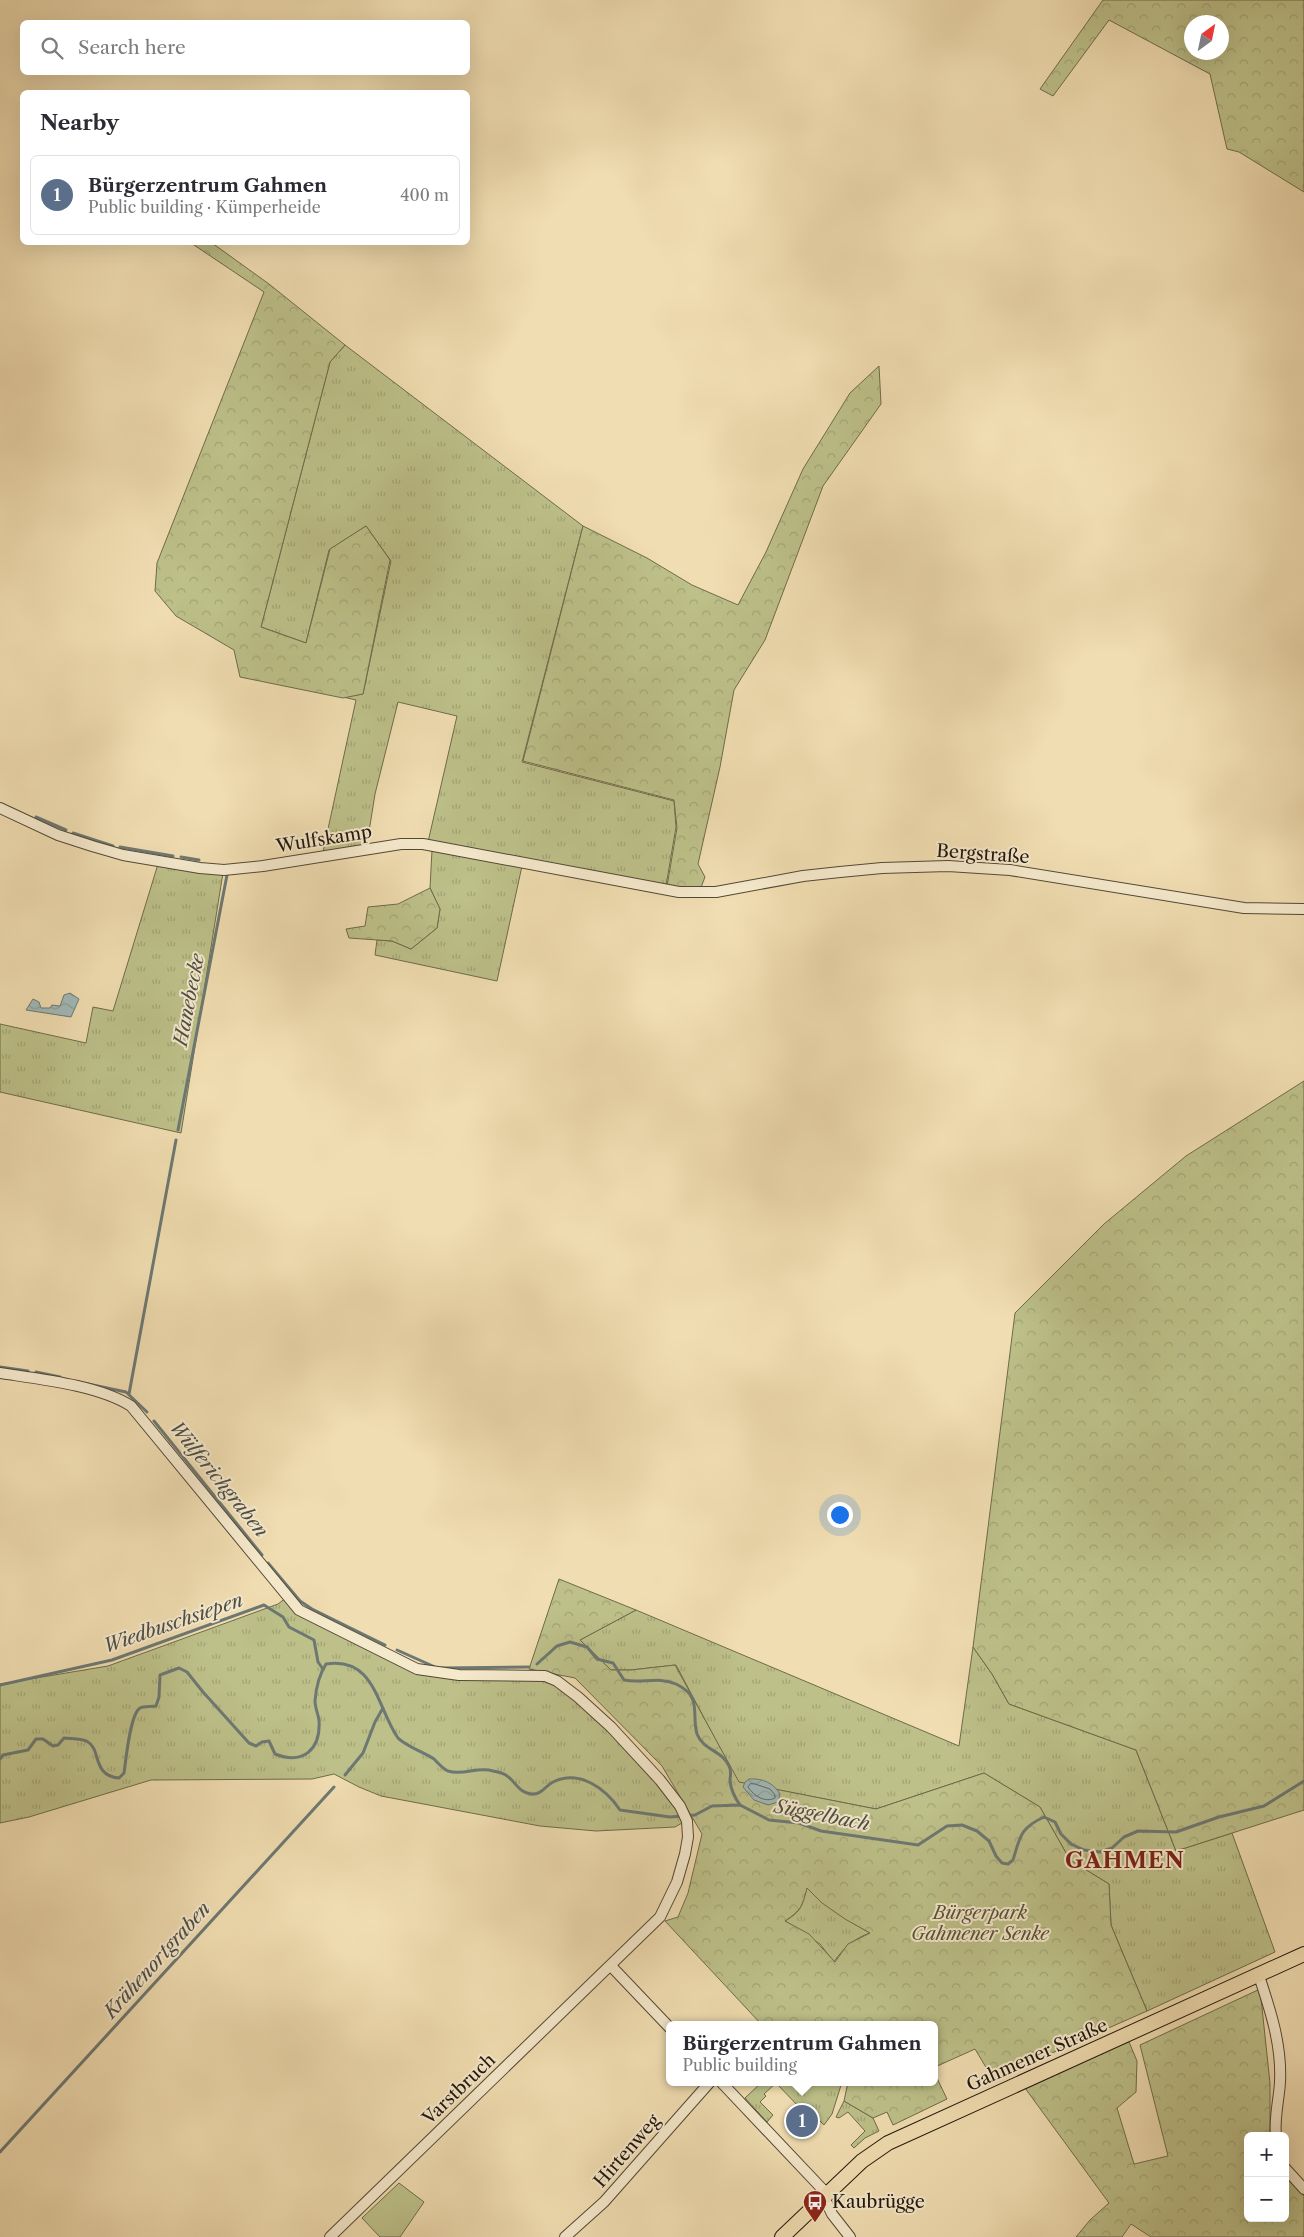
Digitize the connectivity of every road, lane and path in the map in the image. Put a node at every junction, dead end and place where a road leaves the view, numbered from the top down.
1 (0, 808) edge
2 (660, 888) joint
3 (1304, 909) edge
4 (0, 1373) edge
5 (1304, 1954) edge
6 (611, 1966) junction
7 (1259, 1976) junction
8 (666, 2024) edge
9 (706, 2086) edge
10 (725, 2086) edge
11 (1276, 2132) edge
12 (1289, 2172) edge
13 (1304, 2189) edge
14 (825, 2196) junction
15 (330, 2237) edge
16 (566, 2237) edge
17 (782, 2237) edge
18 (850, 2237) edge

1 - 2 street, Wulfskamp
2 - 3 street, Bergstraße
4 - 6 street, Varstbruch
5 - 7 main road, Gahmener Straße
6 - 8 street
6 - 15 street, Varstbruch
7 - 11 street
7 - 14 main road, Gahmener Straße
9 - 16 street, Hirtenweg
10 - 14 street
12 - 13 street
14 - 17 main road, Gahmener Straße
14 - 18 street

